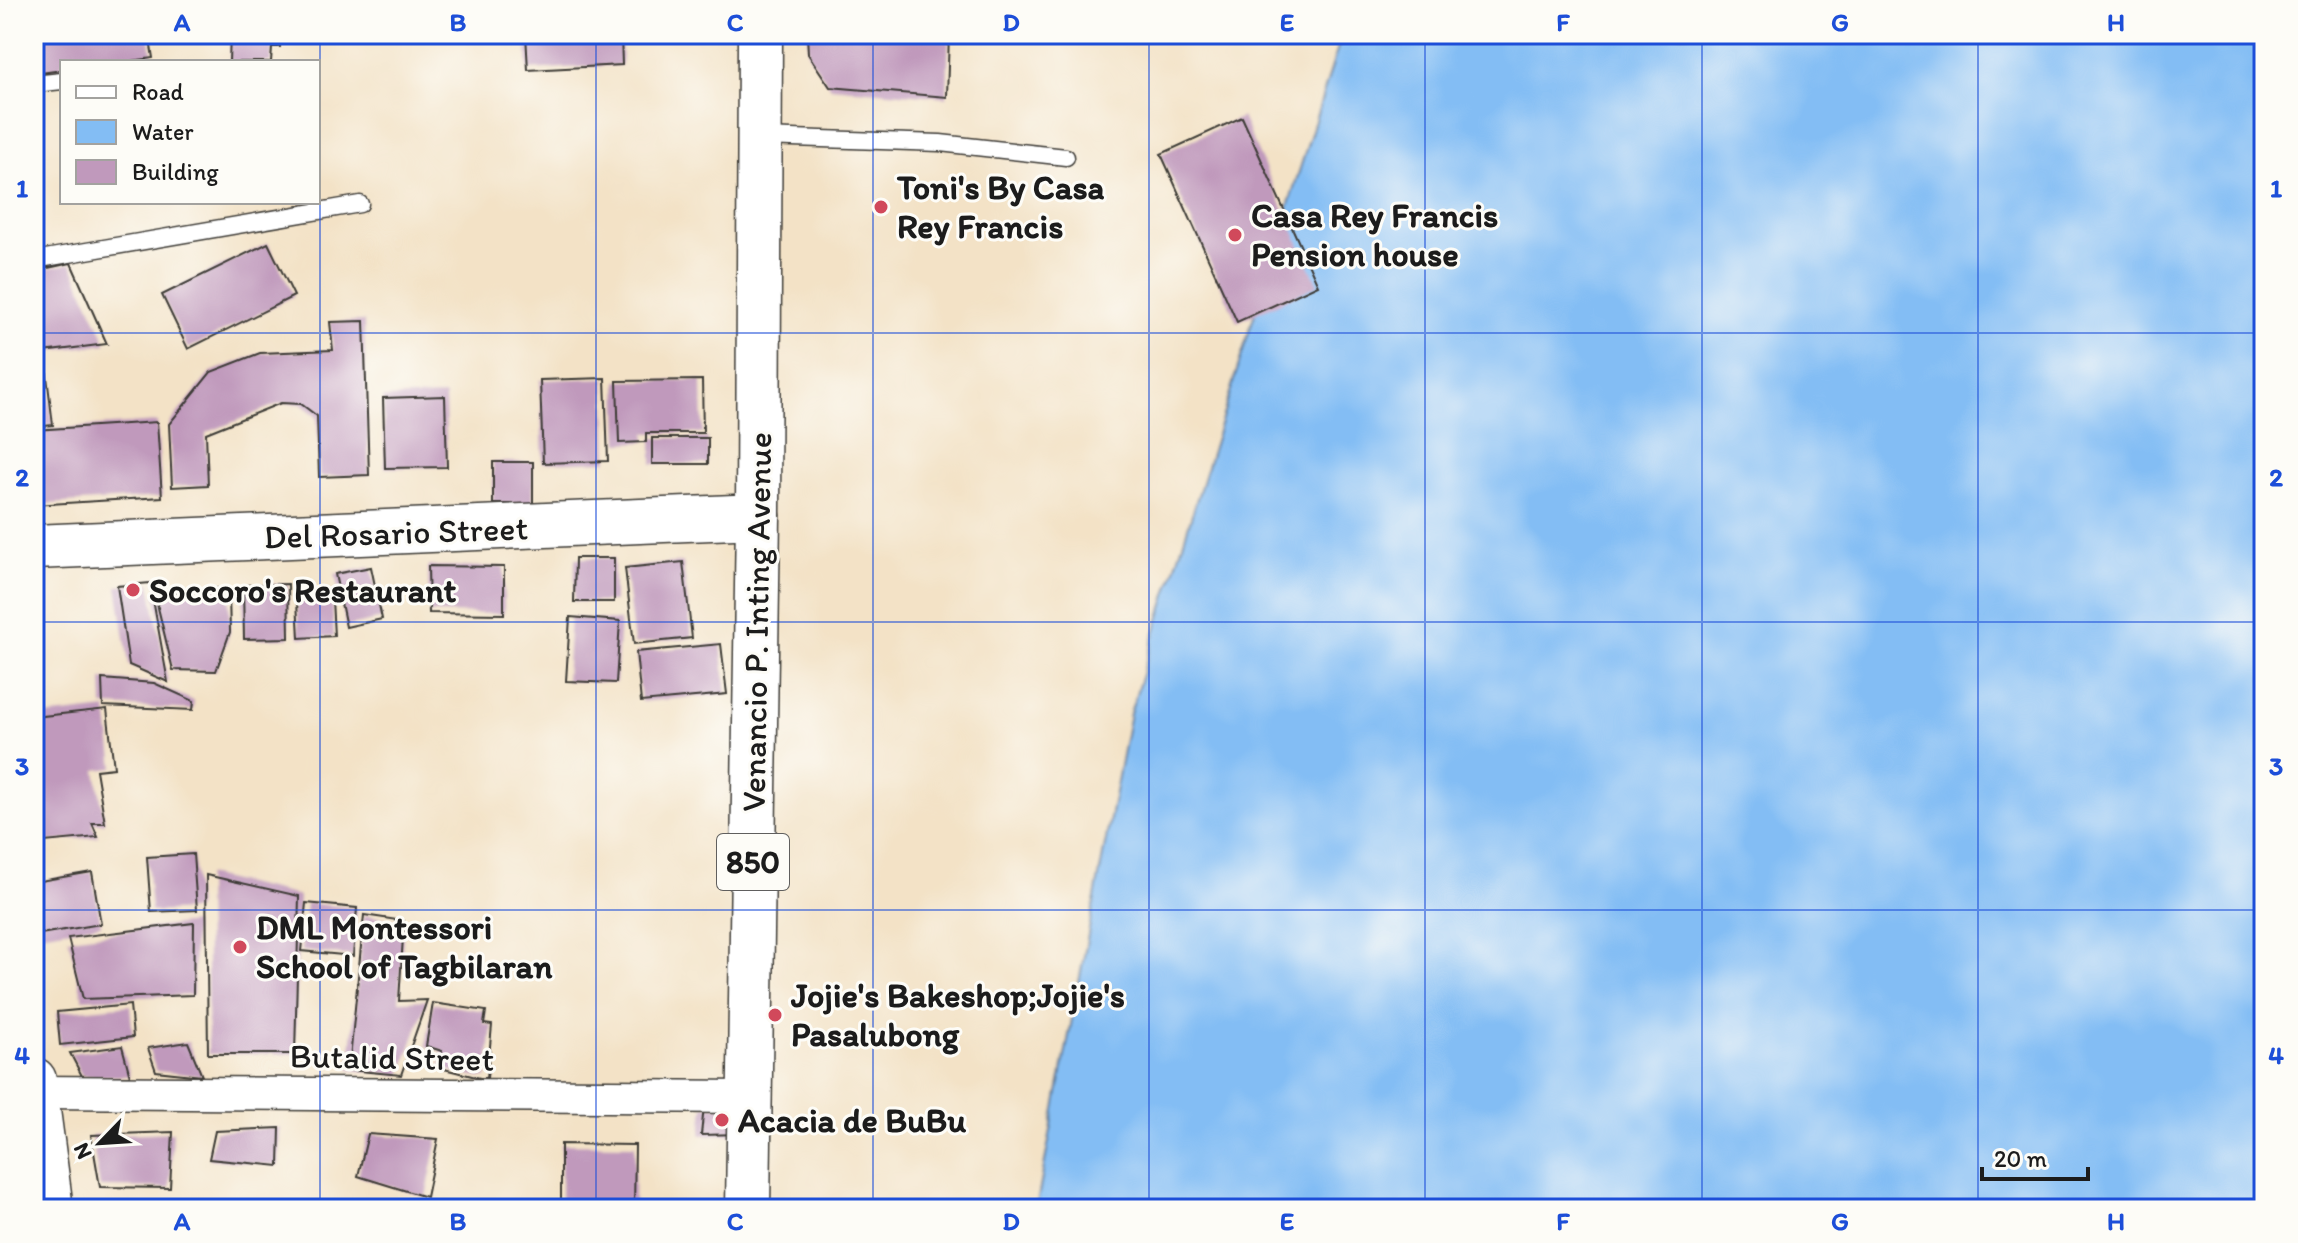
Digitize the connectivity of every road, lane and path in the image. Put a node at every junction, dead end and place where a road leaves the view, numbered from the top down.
1 (760, 34) edge
2 (60, 81) edge
3 (34, 84) edge
4 (760, 137) junction
5 (1066, 157) dead end
6 (360, 204) dead end
7 (34, 260) edge
8 (758, 516) junction
9 (34, 547) edge
10 (35, 1088) edge
11 (750, 1097) junction
12 (51, 1209) edge
13 (748, 1209) edge

1 - 4 main road, Venancio P. Inting Avenue / 850
2 - 3 lane
4 - 5 lane
4 - 8 main road, Venancio P. Inting Avenue / 850
6 - 7 lane
8 - 9 main road, Del Rosario Street
8 - 11 main road, Venancio P. Inting Avenue / 850
10 - 11 street, Butalid Street
10 - 12 main road
11 - 13 main road, Venancio P. Inting Avenue / 850

